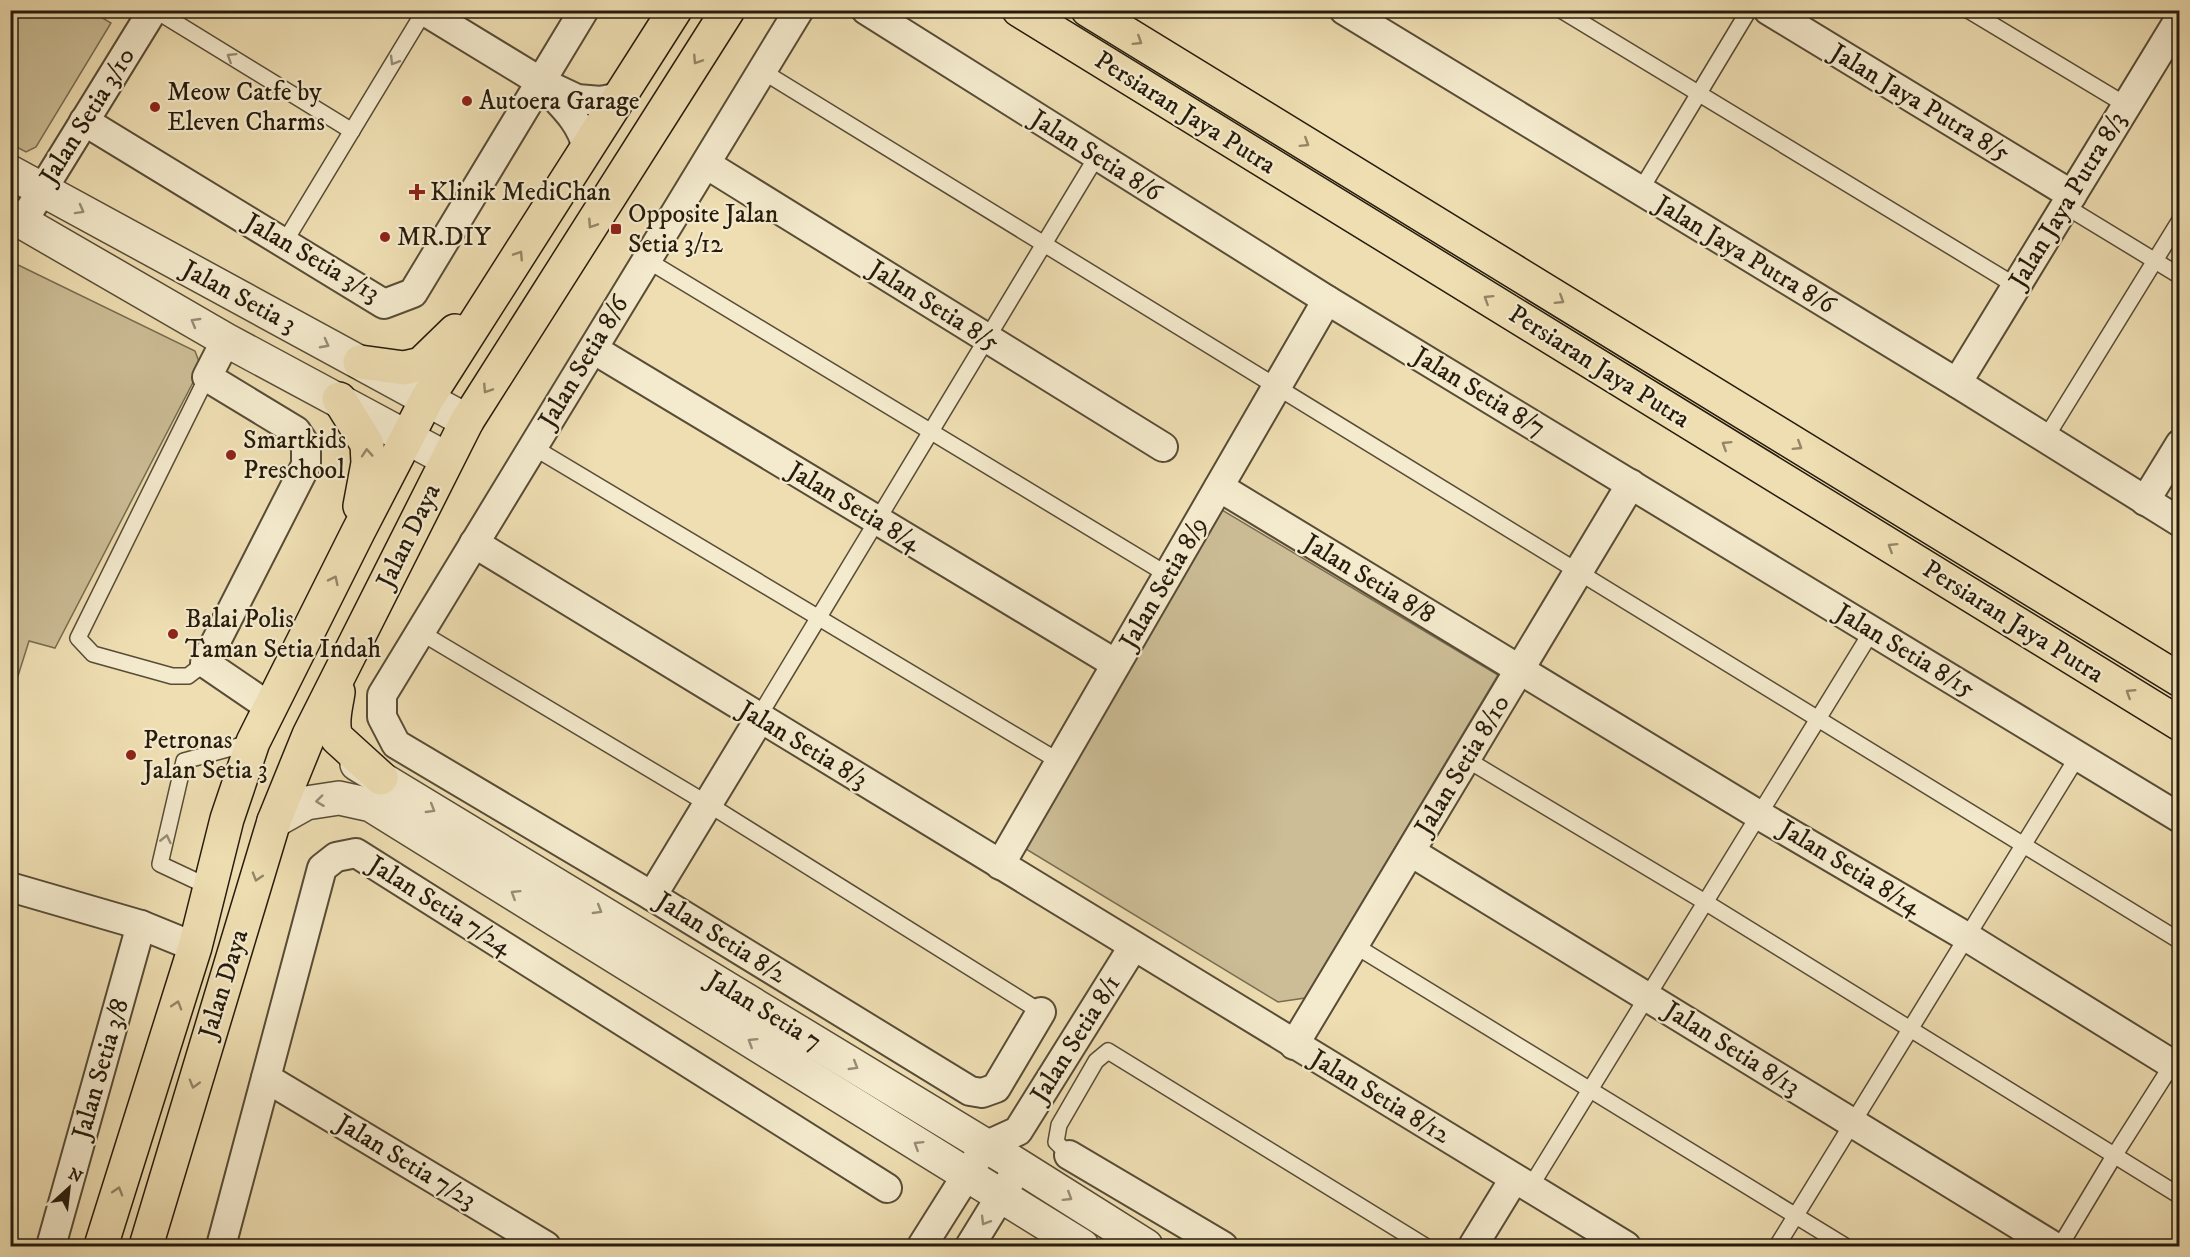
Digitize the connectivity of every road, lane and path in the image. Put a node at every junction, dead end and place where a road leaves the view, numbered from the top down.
1 (584, 10) edge
2 (675, 10) edge
3 (728, 10) edge
4 (799, 10) edge
5 (866, 10) edge
6 (1019, 10) edge
7 (1088, 10) edge
8 (1561, 10) edge
9 (1749, 10) edge
10 (1768, 10) edge
11 (1968, 10) edge
12 (424, 11) edge
13 (150, 12) edge
14 (1357, 14) edge
15 (2180, 18) edge
16 (762, 71) junction
17 (541, 82) junction
18 (1698, 94) junction
19 (620, 97) junction
20 (2126, 105) junction
21 (84, 121) junction
22 (352, 131) junction
23 (587, 148) junction
24 (1097, 156) junction
25 (706, 164) junction
26 (10, 172) edge
27 (42, 189) junction
28 (1640, 190) junction
29 (2068, 200) junction
30 (17, 218) edge
31 (2180, 220) edge
32 (284, 243) junction
33 (1044, 245) junction
34 (647, 260) junction
35 (2155, 261) junction
36 (2180, 276) edge
37 (2016, 286) junction
38 (1327, 300) junction
39 (488, 304) junction
40 (987, 339) junction
41 (226, 340) junction
42 (593, 349) junction
43 (360, 362) junction
44 (207, 377) junction
45 (1957, 383) junction
46 (1276, 387) junction
47 (339, 399) junction
48 (427, 399) junction
49 (467, 421) junction
50 (931, 432) junction
51 (406, 437) junction
52 (2045, 439) junction
53 (2180, 444) edge
54 (533, 447) junction
55 (1163, 447) dead end
56 (447, 459) junction
57 (1631, 484) junction
58 (1219, 488) junction
59 (2145, 501) junction
60 (877, 521) junction
61 (2180, 522) edge
62 (358, 532) junction
63 (474, 543) junction
64 (1579, 572) junction
65 (1168, 575) junction
66 (819, 618) junction
67 (1872, 631) junction
68 (420, 632) junction
69 (204, 663) junction
70 (1116, 664) junction
71 (343, 670) junction
72 (1520, 670) junction
73 (2180, 680) edge
74 (271, 708) junction
75 (382, 717) joint
76 (759, 718) junction
77 (1818, 719) junction
78 (2180, 724) edge
79 (309, 735) junction
80 (253, 742) junction
81 (2078, 756) junction
82 (1466, 759) junction
83 (1060, 762) junction
84 (376, 791) junction
85 (708, 804) junction
86 (1759, 814) junction
87 (2180, 818) edge
88 (227, 819) junction
89 (274, 821) junction
90 (2024, 845) junction
91 (1411, 852) junction
92 (1000, 866) junction
93 (10, 887) edge
94 (209, 887) junction
95 (652, 896) junction
96 (1706, 902) junction
97 (141, 925) junction
98 (1967, 937) junction
99 (2180, 941) edge
100 (1354, 945) junction
101 (1133, 946) junction
102 (195, 947) junction
103 (1647, 997) junction
104 (1041, 1012) joint
105 (1911, 1029) junction
106 (1294, 1045) junction
107 (2177, 1062) edge
108 (266, 1078) junction
109 (1590, 1090) junction
110 (1853, 1123) junction
111 (1018, 1131) junction
112 (985, 1146) junction
113 (1069, 1155) joint
114 (2114, 1156) junction
115 (1019, 1166) junction
116 (968, 1175) junction
117 (1522, 1184) junction
118 (887, 1188) dead end
119 (1000, 1196) junction
120 (2180, 1196) edge
121 (1796, 1216) junction
122 (935, 1242) edge
123 (51, 1246) edge
124 (101, 1246) edge
125 (146, 1246) edge
126 (221, 1246) edge
127 (546, 1246) edge
128 (970, 1246) edge
129 (1082, 1246) edge
130 (1146, 1246) edge
131 (1223, 1246) edge
132 (1425, 1246) edge
133 (1473, 1246) edge
134 (1626, 1246) edge
135 (1777, 1246) edge
136 (1845, 1246) edge
137 (2053, 1246) edge
138 (2060, 1246) edge

1 - 17 street, Jalan Setia 3/13
2 - 19 main road, Jalan Daya
3 -> 49 main road, Jalan Daya
4 - 16 street, Jalan Setia 8/6
5 - 24 street, Jalan Setia 8/6
78 -> 6 main road, Persiaran Jaya Putra
7 -> 73 main road, Persiaran Jaya Putra
8 - 18 lane
9 - 18 lane
10 - 29 street, Jalan Jaya Putra 8/5
11 - 20 lane
12 - 17 street
12 -> 22 lane
13 - 21 street, Jalan Setia 3/10
22 -> 13 lane
14 - 28 street, Jalan Jaya Putra 8/6
15 - 20 street, Jalan Jaya Putra 8/3
16 - 25 street, Jalan Setia 8/6
16 - 33 lane
17 - 19 street
17 - 23 street
17 - 32 street, Jalan Setia 3/13
18 - 28 lane
18 - 37 lane
19 - 23 main road, Jalan Daya
20 - 29 street, Jalan Jaya Putra 8/3
21 - 27 street, Jalan Setia 3/10
21 - 32 street, Jalan Setia 3/13
22 - 32 lane
39 -> 23 main road, Jalan Daya
24 - 33 lane
24 - 38 street, Jalan Setia 8/6
25 - 34 street, Jalan Setia 8/6
25 - 40 street, Jalan Setia 8/5
26 - 27 street, Jalan Setia 3
27 - 30 street, Jalan Setia 3/10
27 -> 43 street, Jalan Setia 3
28 - 45 street, Jalan Jaya Putra 8/6
29 - 35 lane
29 - 37 street, Jalan Jaya Putra 8/3
41 -> 30 street, Jalan Setia 3
31 - 35 lane
33 - 40 lane
33 - 46 lane
34 - 42 street, Jalan Setia 8/6
34 - 50 lane
35 - 36 lane
35 - 52 lane
37 - 45 street, Jalan Jaya Putra 8/3
38 - 46 street, Jalan Setia 8/9
38 - 57 street, Jalan Setia 8/7
39 - 43 main road
39 - 48 main road, Jalan Daya
40 - 50 lane
40 - 55 street, Jalan Setia 8/5
41 - 44 street
41 - 47 street, Jalan Setia 3
42 - 54 street, Jalan Setia 8/6
42 - 60 street, Jalan Setia 8/4
43 - 48 street, Jalan Setia 3
44 - 69 street
44 - 69 lane
45 - 52 street, Jalan Jaya Putra 8/6
46 - 58 street, Jalan Setia 8/9
46 - 64 lane
47 - 51 street, Jalan Setia 3
62 -> 47 main road
48 - 49 street, Jalan Setia 3
48 - 51 main road, Jalan Daya
49 - 56 main road, Jalan Daya
50 - 60 lane
50 - 65 lane
51 - 56 street, Jalan Setia 3
51 - 62 main road, Jalan Daya
52 - 59 street, Jalan Jaya Putra 8/6
53 - 59 street
54 - 63 street, Jalan Setia 8/6
54 - 66 lane
56 - 71 main road, Jalan Daya
57 - 64 street, Jalan Setia 8/10
57 - 67 street, Jalan Setia 8/15
58 - 65 street, Jalan Setia 8/9
58 - 72 street, Jalan Setia 8/8
59 - 61 street, Jalan Jaya Putra 8/6
60 - 66 lane
60 - 70 street, Jalan Setia 8/4
74 -> 62 main road, Jalan Daya
63 - 68 street, Jalan Setia 8/6
63 - 76 street, Jalan Setia 8/3
64 - 72 street, Jalan Setia 8/10
64 - 77 lane
65 - 70 street, Jalan Setia 8/9
66 - 76 lane
66 - 83 lane
67 - 77 lane
67 - 81 street, Jalan Setia 8/15
68 - 75 street, Jalan Setia 8/6
68 - 85 lane
69 - 74 street
70 - 83 street, Jalan Setia 8/9
71 - 79 main road, Jalan Daya
71 - 84 main road
72 - 82 street, Jalan Setia 8/10
72 - 86 street, Jalan Setia 8/14
74 - 80 main road, Jalan Daya
75 - 95 street, Jalan Setia 8/2
76 - 85 street
76 - 92 street, Jalan Setia 8/3
77 - 86 lane
77 - 90 lane
79 - 84 street
79 - 88 main road
79 - 89 main road, Jalan Daya
80 - 88 main road, Jalan Daya
94 -> 80 lane
81 - 87 street, Jalan Setia 8/15
81 - 90 lane
82 - 91 street, Jalan Setia 8/10
82 - 96 lane
83 - 92 street, Jalan Setia 8/9
84 -> 89 street
84 -> 112 street, Jalan Setia 7
116 -> 84 street, Jalan Setia 7
85 - 95 street
85 - 104 lane
86 - 96 lane
86 - 98 street, Jalan Setia 8/14
88 - 94 main road, Jalan Daya
89 -> 125 main road, Jalan Daya
90 - 98 lane
90 - 99 lane
91 - 100 street, Jalan Setia 8/10
91 - 103 street, Jalan Setia 8/13
92 - 101 street, Jalan Setia 8/3
93 - 97 street
94 - 102 main road, Jalan Daya
95 - 104 street, Jalan Setia 8/2
96 - 103 lane
96 - 105 lane
97 - 102 street
97 - 123 street, Jalan Setia 3/8
98 - 105 lane
98 - 107 street, Jalan Setia 8/14
100 - 106 street, Jalan Setia 8/10
100 - 109 lane
101 - 106 street, Jalan Setia 8/12
101 - 111 street, Jalan Setia 8/1
124 -> 102 main road, Jalan Daya
103 - 109 lane
103 - 110 street, Jalan Setia 8/13
105 - 110 lane
105 - 114 lane
106 - 117 street, Jalan Setia 8/12
107 - 114 lane
108 - 118 street, Jalan Setia 7/24
108 - 126 street, Jalan Setia 7/24
108 - 127 street, Jalan Setia 7/23
109 - 117 lane
109 - 121 lane
110 - 121 lane
110 - 137 street, Jalan Setia 8/13
111 - 112 street, Jalan Setia 8/1
111 - 115 street, Jalan Setia 8/1
112 - 115 street, Jalan Setia 7
112 - 116 street
113 - 131 street
113 - 132 lane
114 - 120 lane
114 - 138 lane
115 - 119 street
115 -> 130 street, Jalan Setia 7
116 - 119 street, Jalan Setia 7
116 - 122 street
117 - 133 street
117 - 134 street, Jalan Setia 8/12
119 -> 128 street
119 - 129 street, Jalan Setia 7
121 - 135 lane
121 - 136 lane

